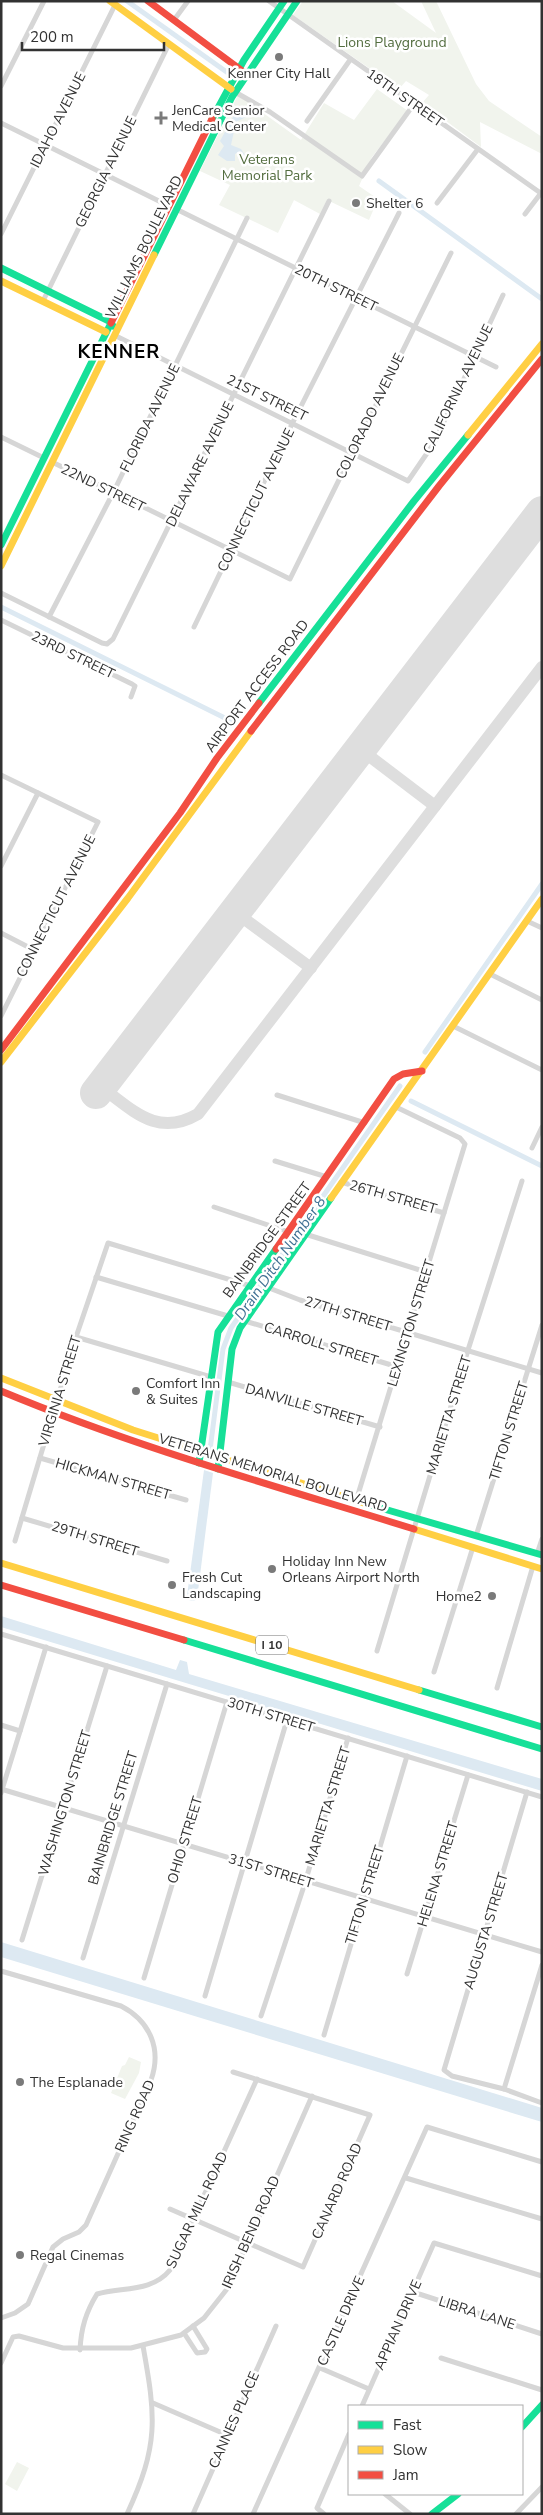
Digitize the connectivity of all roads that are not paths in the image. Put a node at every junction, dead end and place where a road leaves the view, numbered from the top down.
1 (44, 1) edge
2 (148, 1) edge
3 (188, 1) edge
4 (269, 1) edge
5 (284, 1) edge
6 (297, 1) edge
7 (113, 3) edge
8 (279, 9) junction
9 (287, 15) junction
10 (174, 20) junction
11 (264, 30) junction
12 (273, 35) junction
13 (169, 44) junction
14 (350, 60) junction
15 (239, 68) junction
16 (242, 80) junction
17 (1, 86) edge
18 (228, 87) junction
19 (235, 92) junction
20 (414, 104) junction
21 (307, 121) dead end
22 (1, 123) edge
23 (45, 145) junction
24 (478, 149) junction
25 (104, 175) junction
26 (541, 194) edge
27 (329, 201) dead end
28 (437, 203) dead end
29 (172, 208) junction
30 (399, 213) dead end
31 (525, 214) dead end
32 (247, 218) dead end
33 (1, 234) edge
34 (237, 239) junction
35 (451, 253) dead end
36 (1, 268) edge
37 (296, 268) junction
38 (1, 281) edge
39 (48, 291) junction
40 (503, 295) dead end
41 (355, 298) junction
42 (43, 302) junction
43 (111, 322) junction
44 (414, 327) junction
45 (106, 332) junction
46 (114, 335) junction
47 (542, 344) edge
48 (106, 350) junction
49 (474, 357) junction
50 (542, 359) edge
51 (175, 366) junction
52 (496, 367) dead end
53 (233, 395) junction
54 (292, 424) junction
55 (1, 437) edge
56 (51, 445) junction
57 (352, 454) junction
58 (44, 458) junction
59 (52, 462) junction
60 (409, 480) joint
61 (113, 493) junction
62 (172, 522) junction
63 (1, 545) edge
64 (232, 551) junction
65 (1, 566) edge
66 (290, 579) joint
67 (1, 593) edge
68 (49, 617) junction
69 (1, 620) edge
70 (194, 627) dead end
71 (107, 644) joint
72 (131, 697) dead end
73 (1, 775) edge
74 (38, 793) junction
75 (1, 866) edge
76 (542, 899) edge
77 (527, 921) junction
78 (542, 928) edge
79 (1, 933) edge
80 (34, 950) junction
81 (490, 974) junction
82 (542, 1000) edge
83 (1, 1016) edge
84 (453, 1026) junction
85 (1, 1050) edge
86 (1, 1062) edge
87 (542, 1070) edge
88 (422, 1071) junction
89 (277, 1095) dead end
90 (396, 1107) junction
91 (365, 1123) junction
92 (542, 1127) edge
93 (532, 1148) dead end
94 (275, 1161) dead end
95 (327, 1177) junction
96 (522, 1181) dead end
97 (341, 1182) junction
98 (214, 1207) dead end
99 (444, 1213) junction
100 (290, 1232) junction
101 (305, 1234) junction
102 (426, 1272) junction
103 (96, 1277) junction
104 (251, 1286) junction
105 (269, 1288) junction
106 (228, 1316) junction
107 (245, 1321) junction
108 (542, 1326) edge
109 (409, 1332) junction
110 (76, 1337) junction
111 (468, 1350) junction
112 (398, 1367) junction
113 (529, 1369) junction
114 (542, 1373) edge
115 (211, 1376) junction
116 (1, 1378) edge
117 (228, 1382) junction
118 (1, 1391) edge
119 (58, 1403) junction
120 (54, 1414) junction
121 (380, 1427) junction
122 (200, 1452) junction
123 (40, 1458) junction
124 (219, 1458) junction
125 (199, 1463) junction
126 (218, 1469) junction
127 (186, 1500) dead end
128 (356, 1501) junction
129 (22, 1518) junction
130 (417, 1519) junction
131 (414, 1530) junction
132 (476, 1536) junction
133 (542, 1538) edge
134 (15, 1541) dead end
135 (492, 1541) junction
136 (473, 1547) junction
137 (511, 1547) junction
138 (482, 1550) junction
139 (539, 1555) edge
140 (501, 1556) junction
141 (167, 1561) dead end
142 (1, 1563) edge
143 (533, 1566) junction
144 (542, 1569) edge
145 (1, 1585) edge
146 (1, 1634) edge
147 (46, 1647) junction
148 (377, 1651) dead end
149 (107, 1666) junction
150 (434, 1672) dead end
151 (166, 1684) junction
152 (497, 1688) dead end
153 (227, 1702) junction
154 (287, 1720) junction
155 (1, 1725) edge
156 (542, 1727) edge
157 (20, 1731) junction
158 (348, 1738) junction
159 (542, 1749) edge
160 (407, 1756) junction
161 (468, 1774) junction
162 (2, 1790) edge
163 (527, 1792) junction
164 (542, 1797) edge
165 (64, 1808) junction
166 (123, 1826) junction
167 (184, 1844) junction
168 (244, 1863) junction
169 (305, 1881) junction
170 (364, 1899) junction
171 (424, 1917) junction
172 (484, 1935) junction
173 (22, 1940) dead end
174 (542, 1952) edge
175 (83, 1958) dead end
176 (542, 1965) edge
177 (1, 1971) edge
178 (408, 1974) dead end
179 (144, 1978) dead end
180 (204, 1996) dead end
181 (262, 2016) dead end
182 (324, 2035) dead end
183 (233, 2072) dead end
184 (257, 2079) junction
185 (504, 2089) junction
186 (312, 2096) junction
187 (542, 2103) edge
188 (542, 2162) edge
189 (406, 2178) junction
190 (170, 2209) dead end
191 (542, 2219) edge
192 (193, 2220) junction
193 (248, 2243) junction
194 (542, 2276) edge
195 (413, 2292) junction
196 (1, 2318) edge
197 (192, 2326) junction
198 (276, 2326) dead end
199 (184, 2333) junction
200 (542, 2334) edge
201 (144, 2346) junction
202 (80, 2350) junction
203 (441, 2358) dead end
204 (1, 2363) edge
205 (320, 2368) junction
206 (369, 2390) junction
207 (542, 2390) edge
208 (153, 2403) junction
209 (362, 2405) edge
210 (542, 2406) edge
211 (523, 2426) edge
212 (227, 2435) junction
213 (348, 2436) edge
214 (542, 2487) edge
215 (386, 2495) edge
216 (457, 2495) edge
217 (127, 2514) edge
218 (193, 2514) edge
219 (253, 2514) edge
220 (324, 2514) edge
221 (410, 2514) edge
222 (432, 2514) edge
223 (516, 2514) edge

1 - 17 street
2 - 10 main road
3 - 10 street
4 - 8 street, 18TH STREET
5 - 8 main road, WILLIAMS BOULEVARD
6 - 9 main road, WILLIAMS BOULEVARD
7 - 13 main road
7 - 23 street, IDAHO AVENUE
8 - 9 street, 18TH STREET
8 - 11 main road, WILLIAMS BOULEVARD
9 - 12 main road, WILLIAMS BOULEVARD
9 - 14 street, 18TH STREET
10 - 15 main road
11 - 12 main road
11 - 15 main road, WILLIAMS BOULEVARD
12 - 16 main road, WILLIAMS BOULEVARD
13 - 18 main road
13 - 25 street, GEORGIA AVENUE
14 - 20 street, 18TH STREET
14 - 21 street
15 - 16 main road
15 - 18 main road, WILLIAMS BOULEVARD
16 - 19 main road, WILLIAMS BOULEVARD
18 - 19 main road
18 - 29 main road, WILLIAMS BOULEVARD
19 - 20 street
19 - 29 main road, WILLIAMS BOULEVARD
20 - 24 street, 18TH STREET
22 - 23 street, 20TH STREET
23 - 25 street, 20TH STREET
23 - 33 street, IDAHO AVENUE
24 - 26 street, 18TH STREET
24 - 28 street
25 - 29 street, 20TH STREET
25 - 39 street, GEORGIA AVENUE
26 - 31 street
27 - 37 street, DELAWARE AVENUE
29 - 34 street, 20TH STREET
29 - 43 main road, WILLIAMS BOULEVARD
29 - 46 main road, WILLIAMS BOULEVARD
30 - 41 street, CONNECTICUT AVENUE
32 - 34 street, FLORIDA AVENUE
34 - 37 street, 20TH STREET
34 - 51 street, FLORIDA AVENUE
35 - 44 street, COLORADO AVENUE
36 - 39 main road
37 - 41 street, 20TH STREET
37 - 53 street, DELAWARE AVENUE
38 - 42 main road
39 - 42 street, GEORGIA AVENUE
39 - 43 main road
40 - 49 street, CALIFORNIA AVENUE
41 - 44 street, 20TH STREET
41 - 54 street, CONNECTICUT AVENUE
42 - 45 main road
43 - 45 main road, WILLIAMS BOULEVARD
43 - 48 main road
44 - 49 street, 20TH STREET
44 - 57 street, COLORADO AVENUE
45 - 56 main road, WILLIAMS BOULEVARD
46 - 48 main road, WILLIAMS BOULEVARD
46 - 51 street, 21ST STREET
47 - 85 main road, AIRPORT ACCESS ROAD
48 - 59 main road, WILLIAMS BOULEVARD
49 - 52 street, 20TH STREET
49 - 60 street, CALIFORNIA AVENUE
50 - 86 main road, AIRPORT ACCESS ROAD
51 - 53 street, 21ST STREET
51 - 61 street, FLORIDA AVENUE
53 - 54 street, 21ST STREET
53 - 62 street, DELAWARE AVENUE
54 - 57 street, 21ST STREET
54 - 64 street, CONNECTICUT AVENUE
55 - 58 street, 22ND STREET
56 - 58 main road, WILLIAMS BOULEVARD
56 - 59 main road
57 - 60 street, 21ST STREET
57 - 66 street, COLORADO AVENUE
58 - 63 main road, WILLIAMS BOULEVARD
59 - 61 street, 22ND STREET
59 - 65 main road, WILLIAMS BOULEVARD
61 - 62 street, 22ND STREET
61 - 68 street, FLORIDA AVENUE
62 - 64 street, 22ND STREET
62 - 71 street, DELAWARE AVENUE
64 - 66 street, 22ND STREET
64 - 70 street, CONNECTICUT AVENUE
67 - 68 street, 23RD STREET
68 - 71 street, 23RD STREET
69 - 72 street, 23RD STREET
73 - 74 street
74 - 75 street
74 - 80 street, CONNECTICUT AVENUE
76 - 77 main road, BAINBRIDGE STREET
77 - 78 street
77 - 81 main road, BAINBRIDGE STREET
79 - 80 street
80 - 83 street, CONNECTICUT AVENUE
81 - 82 street
81 - 84 main road, BAINBRIDGE STREET
84 - 87 street
84 - 88 main road, BAINBRIDGE STREET
88 - 90 main road, BAINBRIDGE STREET
88 - 91 main road, BAINBRIDGE STREET
89 - 91 street
90 - 97 main road, BAINBRIDGE STREET
90 - 99 street, LEXINGTON STREET
91 - 95 main road, BAINBRIDGE STREET
92 - 93 street
94 - 95 street
95 - 100 main road, BAINBRIDGE STREET
96 - 111 street, MARIETTA STREET
97 - 99 street, 26TH STREET
97 - 101 main road, BAINBRIDGE STREET
98 - 100 street
99 - 102 street, LEXINGTON STREET
100 - 104 main road, BAINBRIDGE STREET
101 - 102 street
101 - 105 main road, BAINBRIDGE STREET
102 - 109 street, LEXINGTON STREET
103 - 104 street, VIRGINIA STREET
103 - 106 street
103 - 110 street, VIRGINIA STREET
104 - 106 main road, BAINBRIDGE STREET
105 - 107 main road, BAINBRIDGE STREET
105 - 109 street, 27TH STREET
106 - 115 main road, BAINBRIDGE STREET
107 - 112 street, CARROLL STREET
107 - 117 main road, BAINBRIDGE STREET
108 - 113 street, TIFTON STREET
109 - 111 street, 27TH STREET
109 - 112 street, LEXINGTON STREET
110 - 115 street
110 - 119 street, VIRGINIA STREET
111 - 113 street, 27TH STREET
111 - 130 street, MARIETTA STREET
112 - 121 street, LEXINGTON STREET
113 - 114 street, 27TH STREET
113 - 132 street, TIFTON STREET
115 - 122 main road, BAINBRIDGE STREET
116 - 119 main road, VETERANS MEMORIAL BOULEVARD
117 - 121 street, DANVILLE STREET
117 - 124 main road, BAINBRIDGE STREET
118 - 120 main road, VETERANS MEMORIAL BOULEVARD
119 - 120 street, VIRGINIA STREET
119 - 122 main road, VETERANS MEMORIAL BOULEVARD
120 - 123 street, VIRGINIA STREET
120 - 125 main road, VETERANS MEMORIAL BOULEVARD
121 - 128 street, LEXINGTON STREET
122 - 124 main road, VETERANS MEMORIAL BOULEVARD
122 - 125 main road, BAINBRIDGE STREET
123 - 127 street, HICKMAN STREET
123 - 129 street, VIRGINIA STREET
124 - 126 main road, BAINBRIDGE STREET
124 - 128 main road, VETERANS MEMORIAL BOULEVARD
125 - 126 main road, VETERANS MEMORIAL BOULEVARD
126 - 131 main road, VETERANS MEMORIAL BOULEVARD
128 - 130 main road, VETERANS MEMORIAL BOULEVARD
129 - 134 street, VIRGINIA STREET
129 - 141 street, 29TH STREET
130 - 131 street, MARIETTA STREET
130 - 132 main road, VETERANS MEMORIAL BOULEVARD
131 - 136 main road, VETERANS MEMORIAL BOULEVARD
131 - 148 street, MARIETTA STREET
132 - 135 main road, VETERANS MEMORIAL BOULEVARD
133 - 139 street
135 - 137 main road, VETERANS MEMORIAL BOULEVARD
135 - 138 main road
136 - 138 main road, VETERANS MEMORIAL BOULEVARD
136 - 150 street
137 - 139 main road, VETERANS MEMORIAL BOULEVARD
137 - 140 main road
138 - 140 main road, VETERANS MEMORIAL BOULEVARD
140 - 143 main road, VETERANS MEMORIAL BOULEVARD
142 - 156 main road, I 10
143 - 144 main road, VETERANS MEMORIAL BOULEVARD
143 - 152 street
145 - 159 main road, I 10
146 - 147 street, 30TH STREET
147 - 149 street, 30TH STREET
147 - 157 street
149 - 151 street, 30TH STREET
149 - 165 street, WASHINGTON STREET
151 - 153 street, 30TH STREET
151 - 166 street, BAINBRIDGE STREET
153 - 154 street, 30TH STREET
153 - 167 street, OHIO STREET
154 - 158 street, 30TH STREET
154 - 168 street
155 - 157 street
157 - 162 street
158 - 160 street, 30TH STREET
158 - 169 street, MARIETTA STREET
160 - 161 street, 30TH STREET
160 - 170 street, TIFTON STREET
161 - 163 street, 30TH STREET
161 - 171 street, HELENA STREET
162 - 165 street, 31ST STREET
163 - 164 street, 30TH STREET
163 - 172 street, AUGUSTA STREET
165 - 166 street, 31ST STREET
165 - 173 street, WASHINGTON STREET
166 - 167 street, 31ST STREET
166 - 175 street, BAINBRIDGE STREET
167 - 168 street, 31ST STREET
167 - 179 street, OHIO STREET
168 - 169 street, 31ST STREET
168 - 180 street
169 - 170 street, 31ST STREET
169 - 181 street, MARIETTA STREET
170 - 171 street, 31ST STREET
170 - 182 street, TIFTON STREET
171 - 172 street, 31ST STREET
171 - 178 street, HELENA STREET
172 - 174 street, 31ST STREET
172 - 185 street, AUGUSTA STREET
176 - 185 street
177 - 196 street, RING ROAD
183 - 184 street
184 - 186 street
184 - 192 street, SUGAR MILL ROAD
185 - 187 street
186 - 193 street, IRISH BEND ROAD
186 - 193 street, CANARD ROAD
188 - 189 street, CASTLE DRIVE
189 - 191 street
189 - 205 street, CASTLE DRIVE
190 - 192 street
192 - 193 street
192 - 202 street, SUGAR MILL ROAD
193 - 197 street, IRISH BEND ROAD
194 - 195 street, APPIAN DRIVE
195 - 200 street, LIBRA LANE
195 - 206 street, APPIAN DRIVE
197 - 199 street, IRISH BEND ROAD
197 - 199 street
198 - 212 street, CANNES PLACE
199 - 201 street, IRISH BEND ROAD
201 - 202 street, IRISH BEND ROAD
201 - 208 street
202 - 204 street, IRISH BEND ROAD
203 - 207 street
205 - 206 street
205 - 219 street, CASTLE DRIVE
206 - 209 street, APPIAN DRIVE
208 - 212 street
208 - 217 street
210 - 211 main road
212 - 218 street, CANNES PLACE
213 - 220 street
214 - 223 street
215 - 221 street
216 - 222 main road

